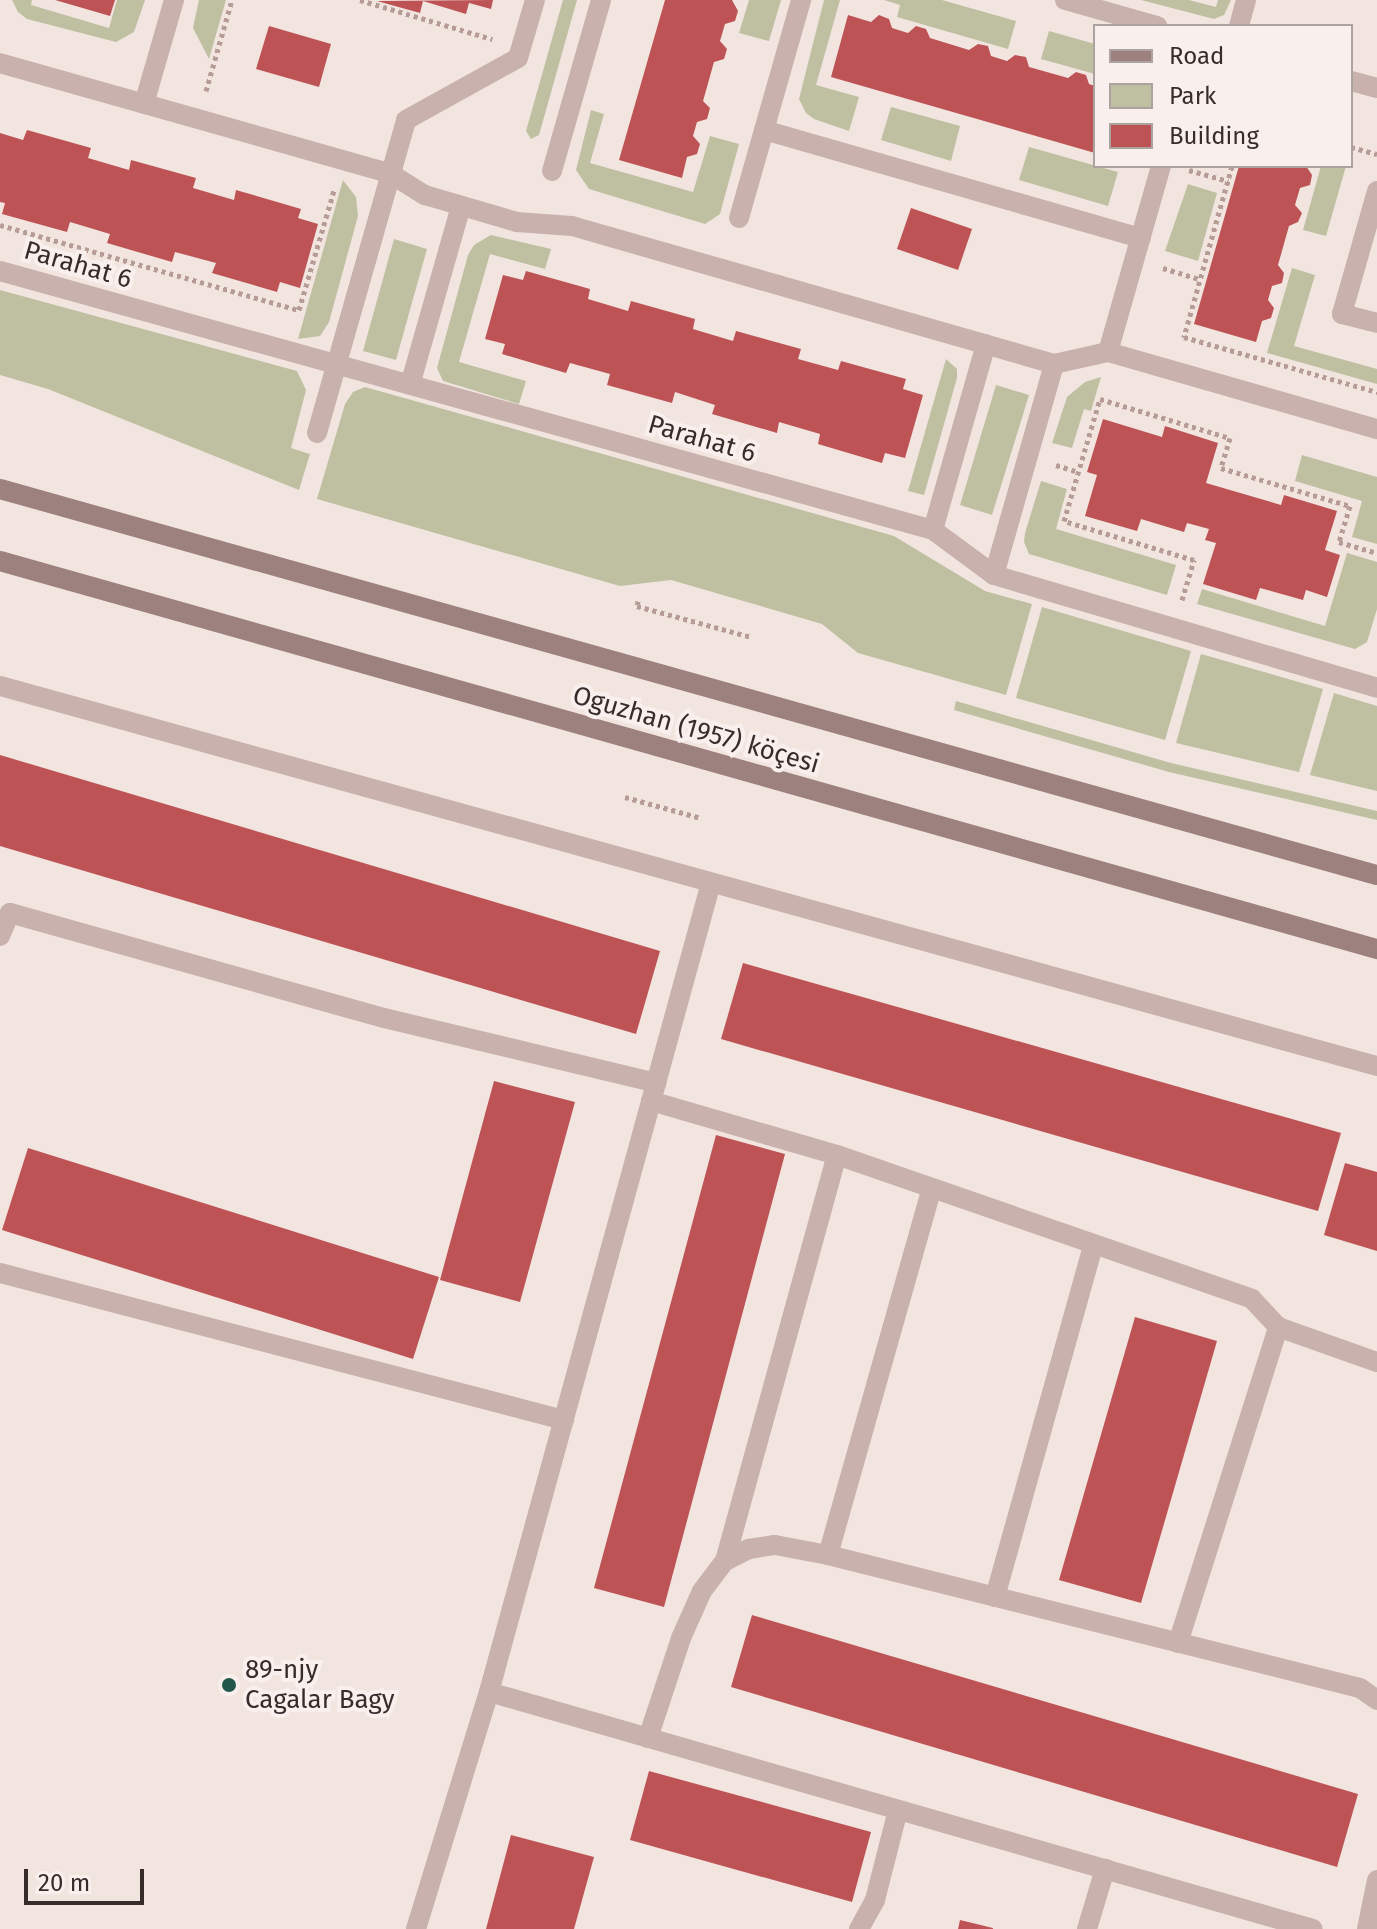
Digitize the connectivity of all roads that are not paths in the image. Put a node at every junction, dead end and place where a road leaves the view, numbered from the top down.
1 (174, 0) edge
2 (535, 0) edge
3 (601, 0) edge
4 (801, 0) edge
5 (1065, 0) edge
6 (1246, 0) edge
7 (1150, 24) edge
8 (1240, 24) edge
9 (0, 63) edge
10 (1353, 82) edge
11 (1377, 88) edge
12 (144, 104) junction
13 (764, 130) junction
14 (1160, 168) edge
15 (552, 171) dead end
16 (391, 174) junction
17 (1377, 191) edge
18 (461, 206) junction
19 (739, 218) dead end
20 (1141, 238) junction
21 (0, 271) edge
22 (1377, 323) edge
23 (986, 344) junction
24 (1108, 352) junction
25 (337, 364) junction
26 (1054, 364) junction
27 (410, 385) junction
28 (1377, 429) edge
29 (317, 433) dead end
30 (0, 489) edge
31 (933, 530) junction
32 (0, 561) edge
33 (994, 575) junction
34 (0, 686) edge
35 (1377, 688) edge
36 (1377, 875) edge
37 (711, 883) junction
38 (5, 911) edge
39 (0, 936) edge
40 (1377, 949) edge
41 (1377, 1066) edge
42 (654, 1092) junction
43 (837, 1155) junction
44 (932, 1188) junction
45 (1093, 1245) junction
46 (0, 1273) edge
47 (1278, 1327) junction
48 (1377, 1362) edge
49 (564, 1420) junction
50 (828, 1555) junction
51 (725, 1561) junction
52 (995, 1597) junction
53 (1178, 1643) junction
54 (489, 1692) junction
55 (1377, 1700) edge
56 (648, 1738) junction
57 (898, 1810) junction
58 (1105, 1869) junction
59 (1377, 1880) edge
60 (416, 1929) edge
61 (859, 1929) edge
62 (1087, 1929) edge
63 (1313, 1929) edge
64 (1367, 1929) edge

1 - 12 street
2 - 16 street
3 - 15 street
4 - 13 street
5 - 7 street
6 - 8 street
9 - 12 street
10 - 11 street
12 - 16 street
13 - 19 street
13 - 20 street
14 - 20 street
16 - 18 street
16 - 25 street
17 - 22 street
18 - 23 street
18 - 27 street
20 - 24 street
21 - 25 street, Parahat 6
23 - 26 street
23 - 31 street
24 - 26 street
24 - 28 street
25 - 27 street, Parahat 6
25 - 29 street
26 - 33 street
27 - 31 street, Parahat 6
30 - 36 main road, Oguzhan (1957) köçesi
31 - 33 street, Parahat 6
32 - 40 main road, Oguzhan (1957) köçesi
33 - 35 street, Parahat 6
34 - 37 street
37 - 41 street
37 - 42 street
38 - 39 street
38 - 42 street
42 - 43 street
42 - 49 street
43 - 44 street
43 - 51 street
44 - 45 street
44 - 50 street
45 - 47 street
45 - 52 street
46 - 49 street
47 - 48 street
47 - 53 street
49 - 54 street
50 - 51 street
50 - 52 street
51 - 56 street
52 - 53 street
53 - 55 street
54 - 56 street
54 - 60 street
56 - 57 street
57 - 58 street
57 - 61 street
58 - 62 street
58 - 63 street
59 - 64 street

